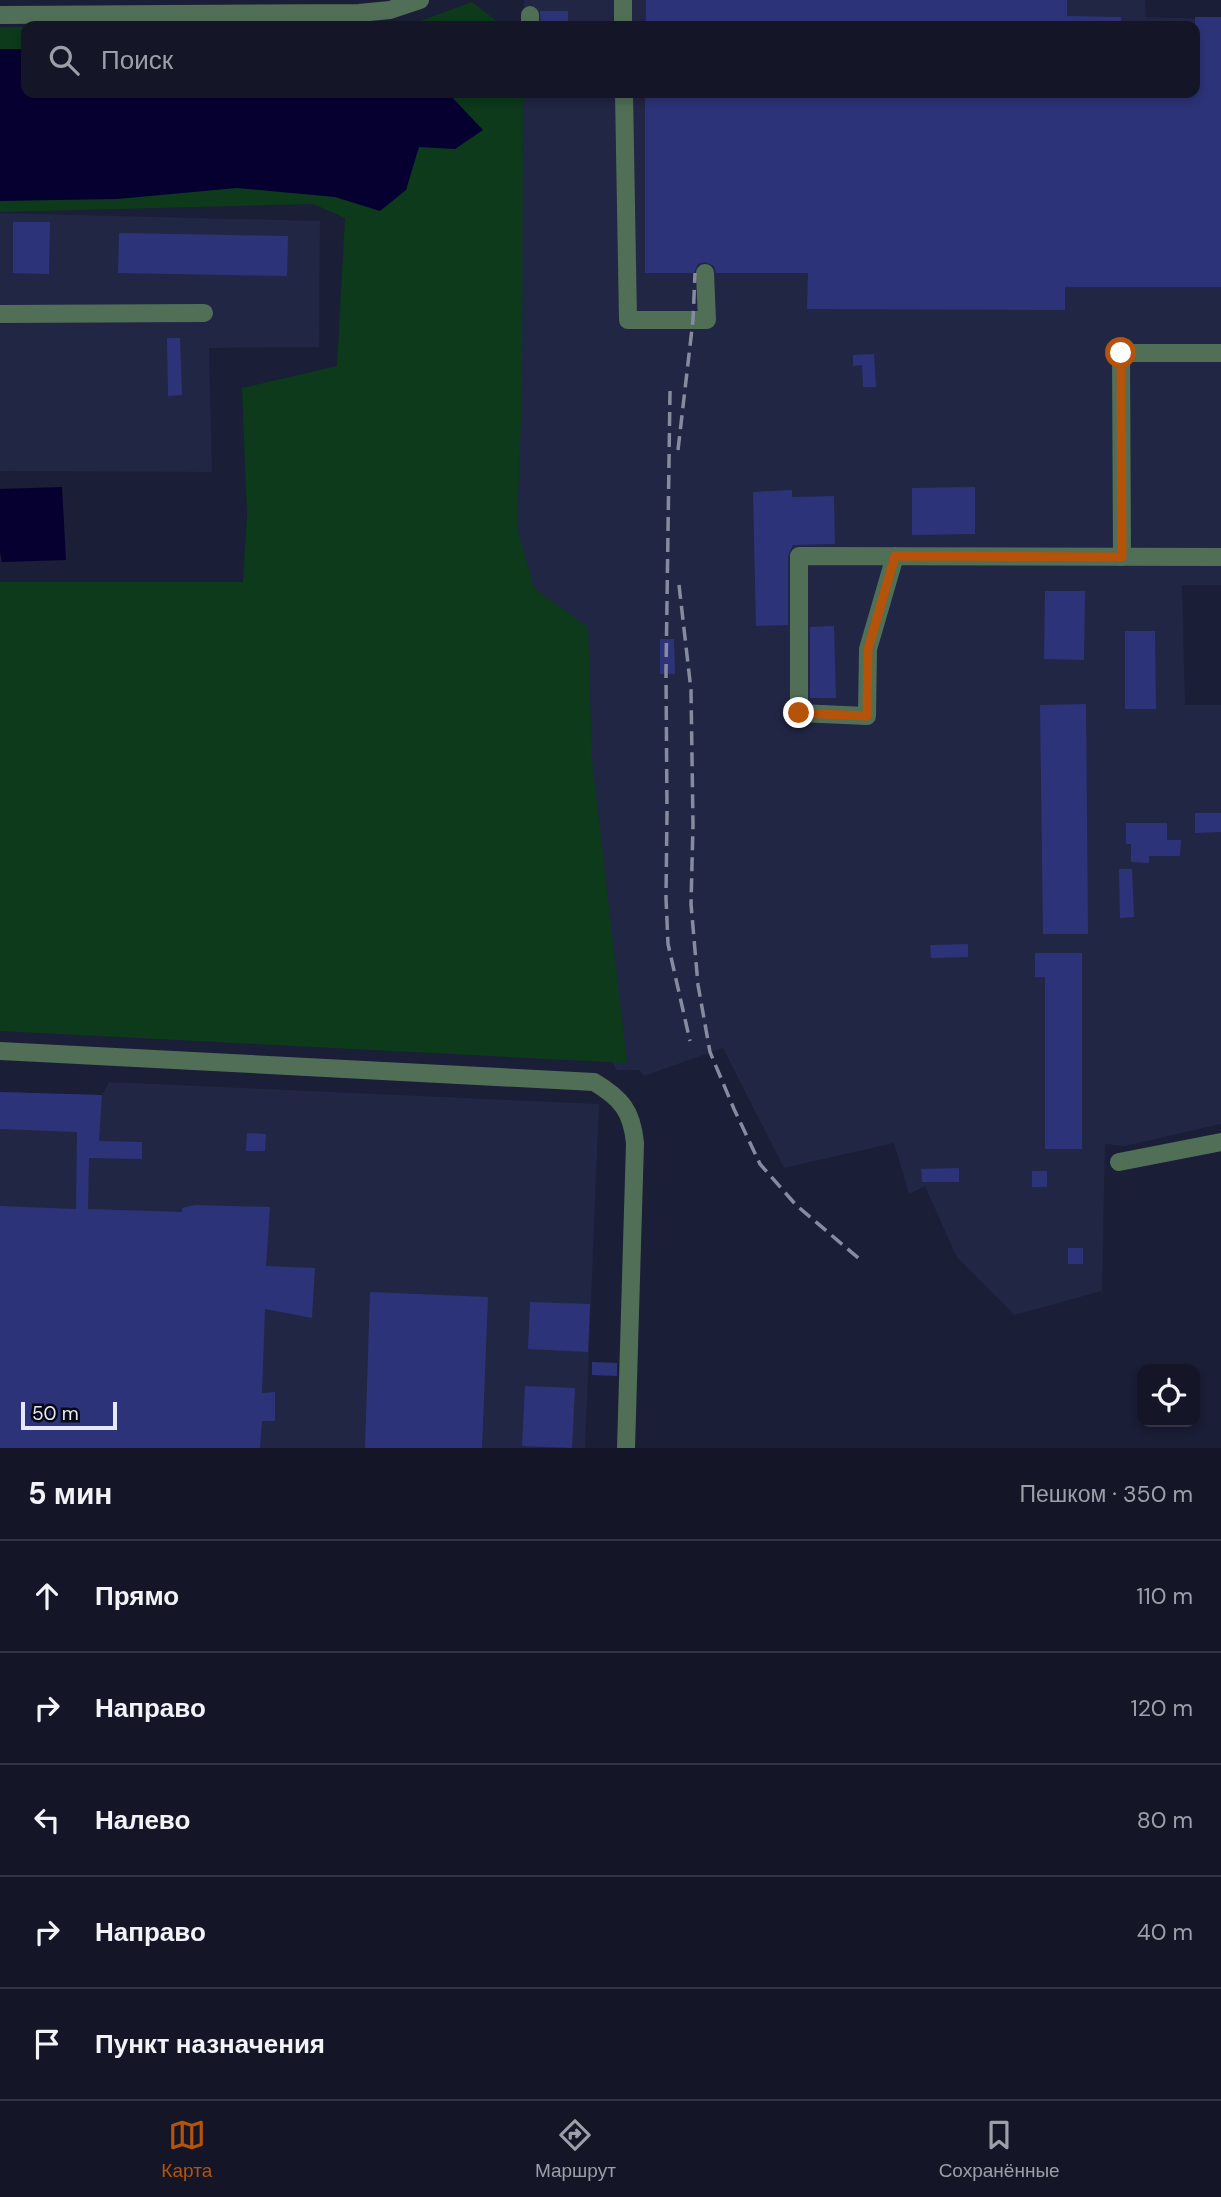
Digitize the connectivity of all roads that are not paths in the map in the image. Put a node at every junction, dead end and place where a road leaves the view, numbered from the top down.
1 (420, 0) edge
2 (623, 0) edge
3 (0, 15) edge
4 (623, 21) edge
5 (624, 98) edge
6 (705, 273) dead end
7 (204, 313) dead end
8 (0, 314) edge
9 (1221, 353) edge
10 (895, 556) junction
11 (1122, 557) junction
12 (1221, 558) edge
13 (0, 1051) edge
14 (1221, 1142) edge
15 (1119, 1162) dead end
16 (626, 1448) edge

1 - 3 street
2 - 4 street
5 - 6 street
7 - 8 street
9 - 11 street
10 - 10 street
10 - 11 street
11 - 12 street
13 - 16 street
14 - 15 street

